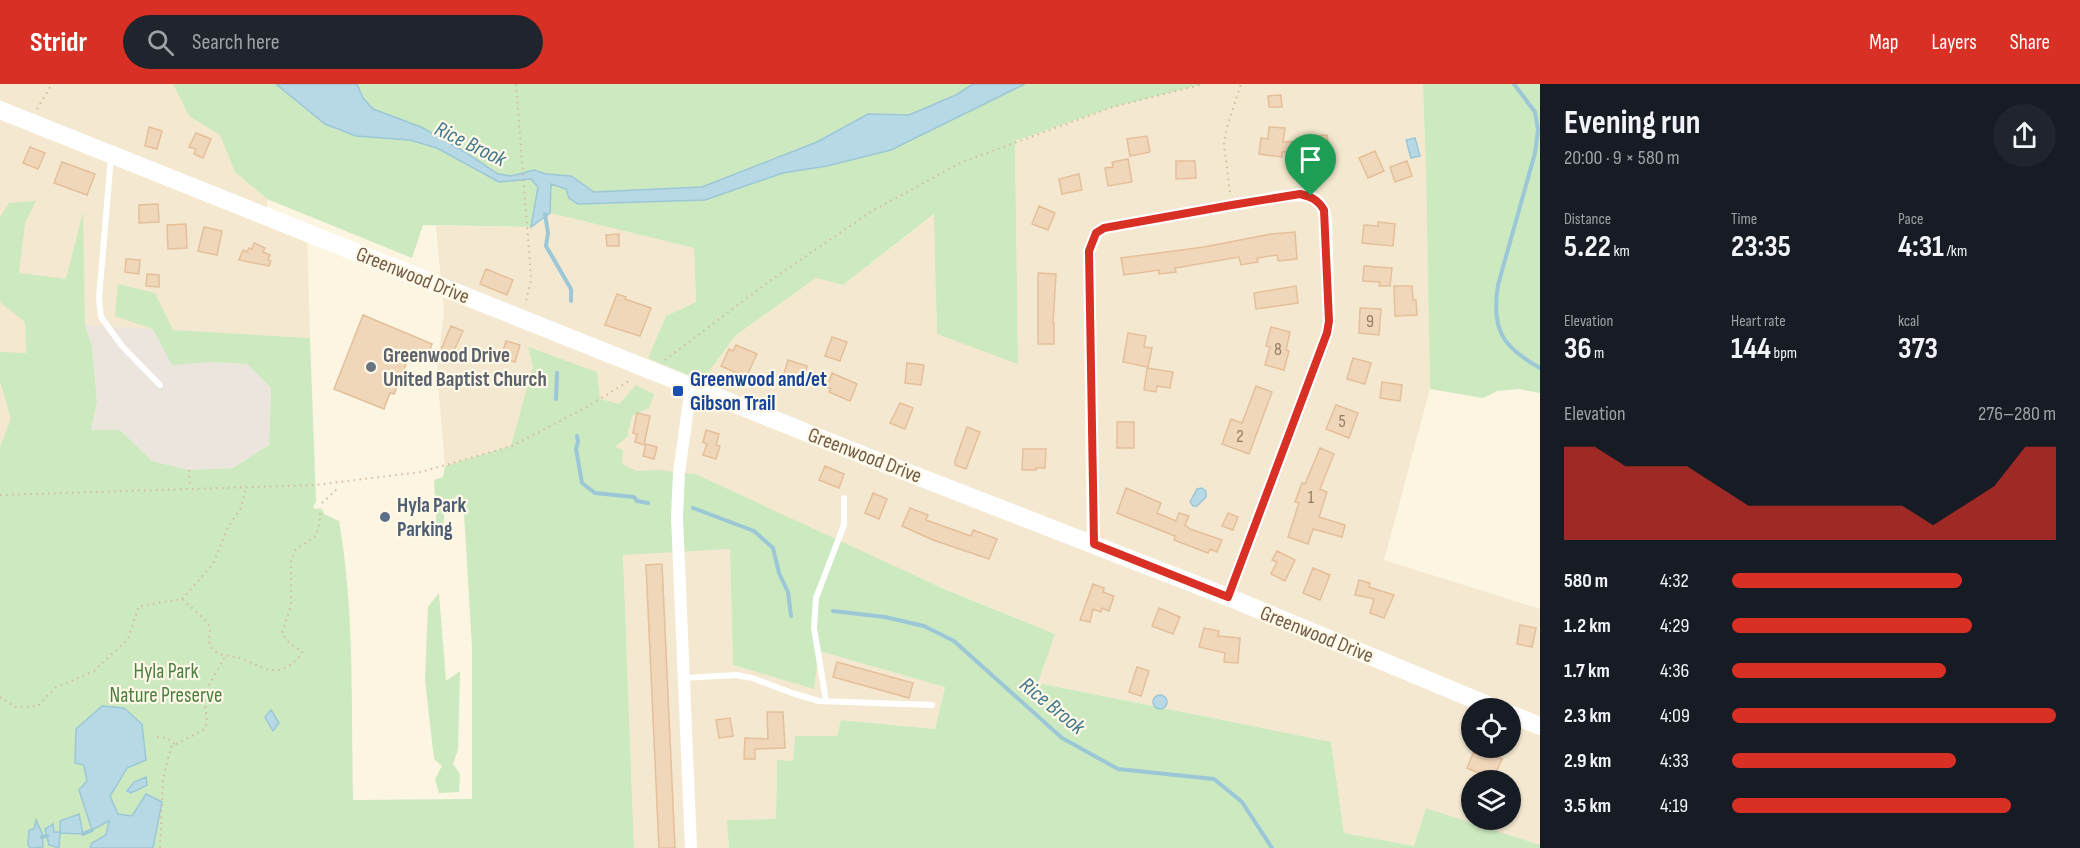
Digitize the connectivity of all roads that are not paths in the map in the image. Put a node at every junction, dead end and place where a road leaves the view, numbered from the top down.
1 (0, 110) edge
2 (111, 153) junction
3 (160, 385) dead end
4 (691, 387) junction
5 (844, 498) dead end
6 (1094, 544) junction
7 (1228, 597) junction
8 (684, 678) junction
9 (1471, 698) edge
10 (826, 701) junction
11 (932, 705) dead end
12 (1521, 718) edge
13 (1540, 726) edge
14 (691, 848) edge

1 - 2 main road, Greenwood Drive
2 - 3 lane
2 - 4 main road, Greenwood Drive
4 - 6 main road, Greenwood Drive
4 - 8 street
5 - 10 lane
6 - 7 main road, Greenwood Drive
6 - 7 street
7 - 9 main road, Greenwood Drive
8 - 10 lane
8 - 14 street
10 - 11 lane
12 - 13 main road

